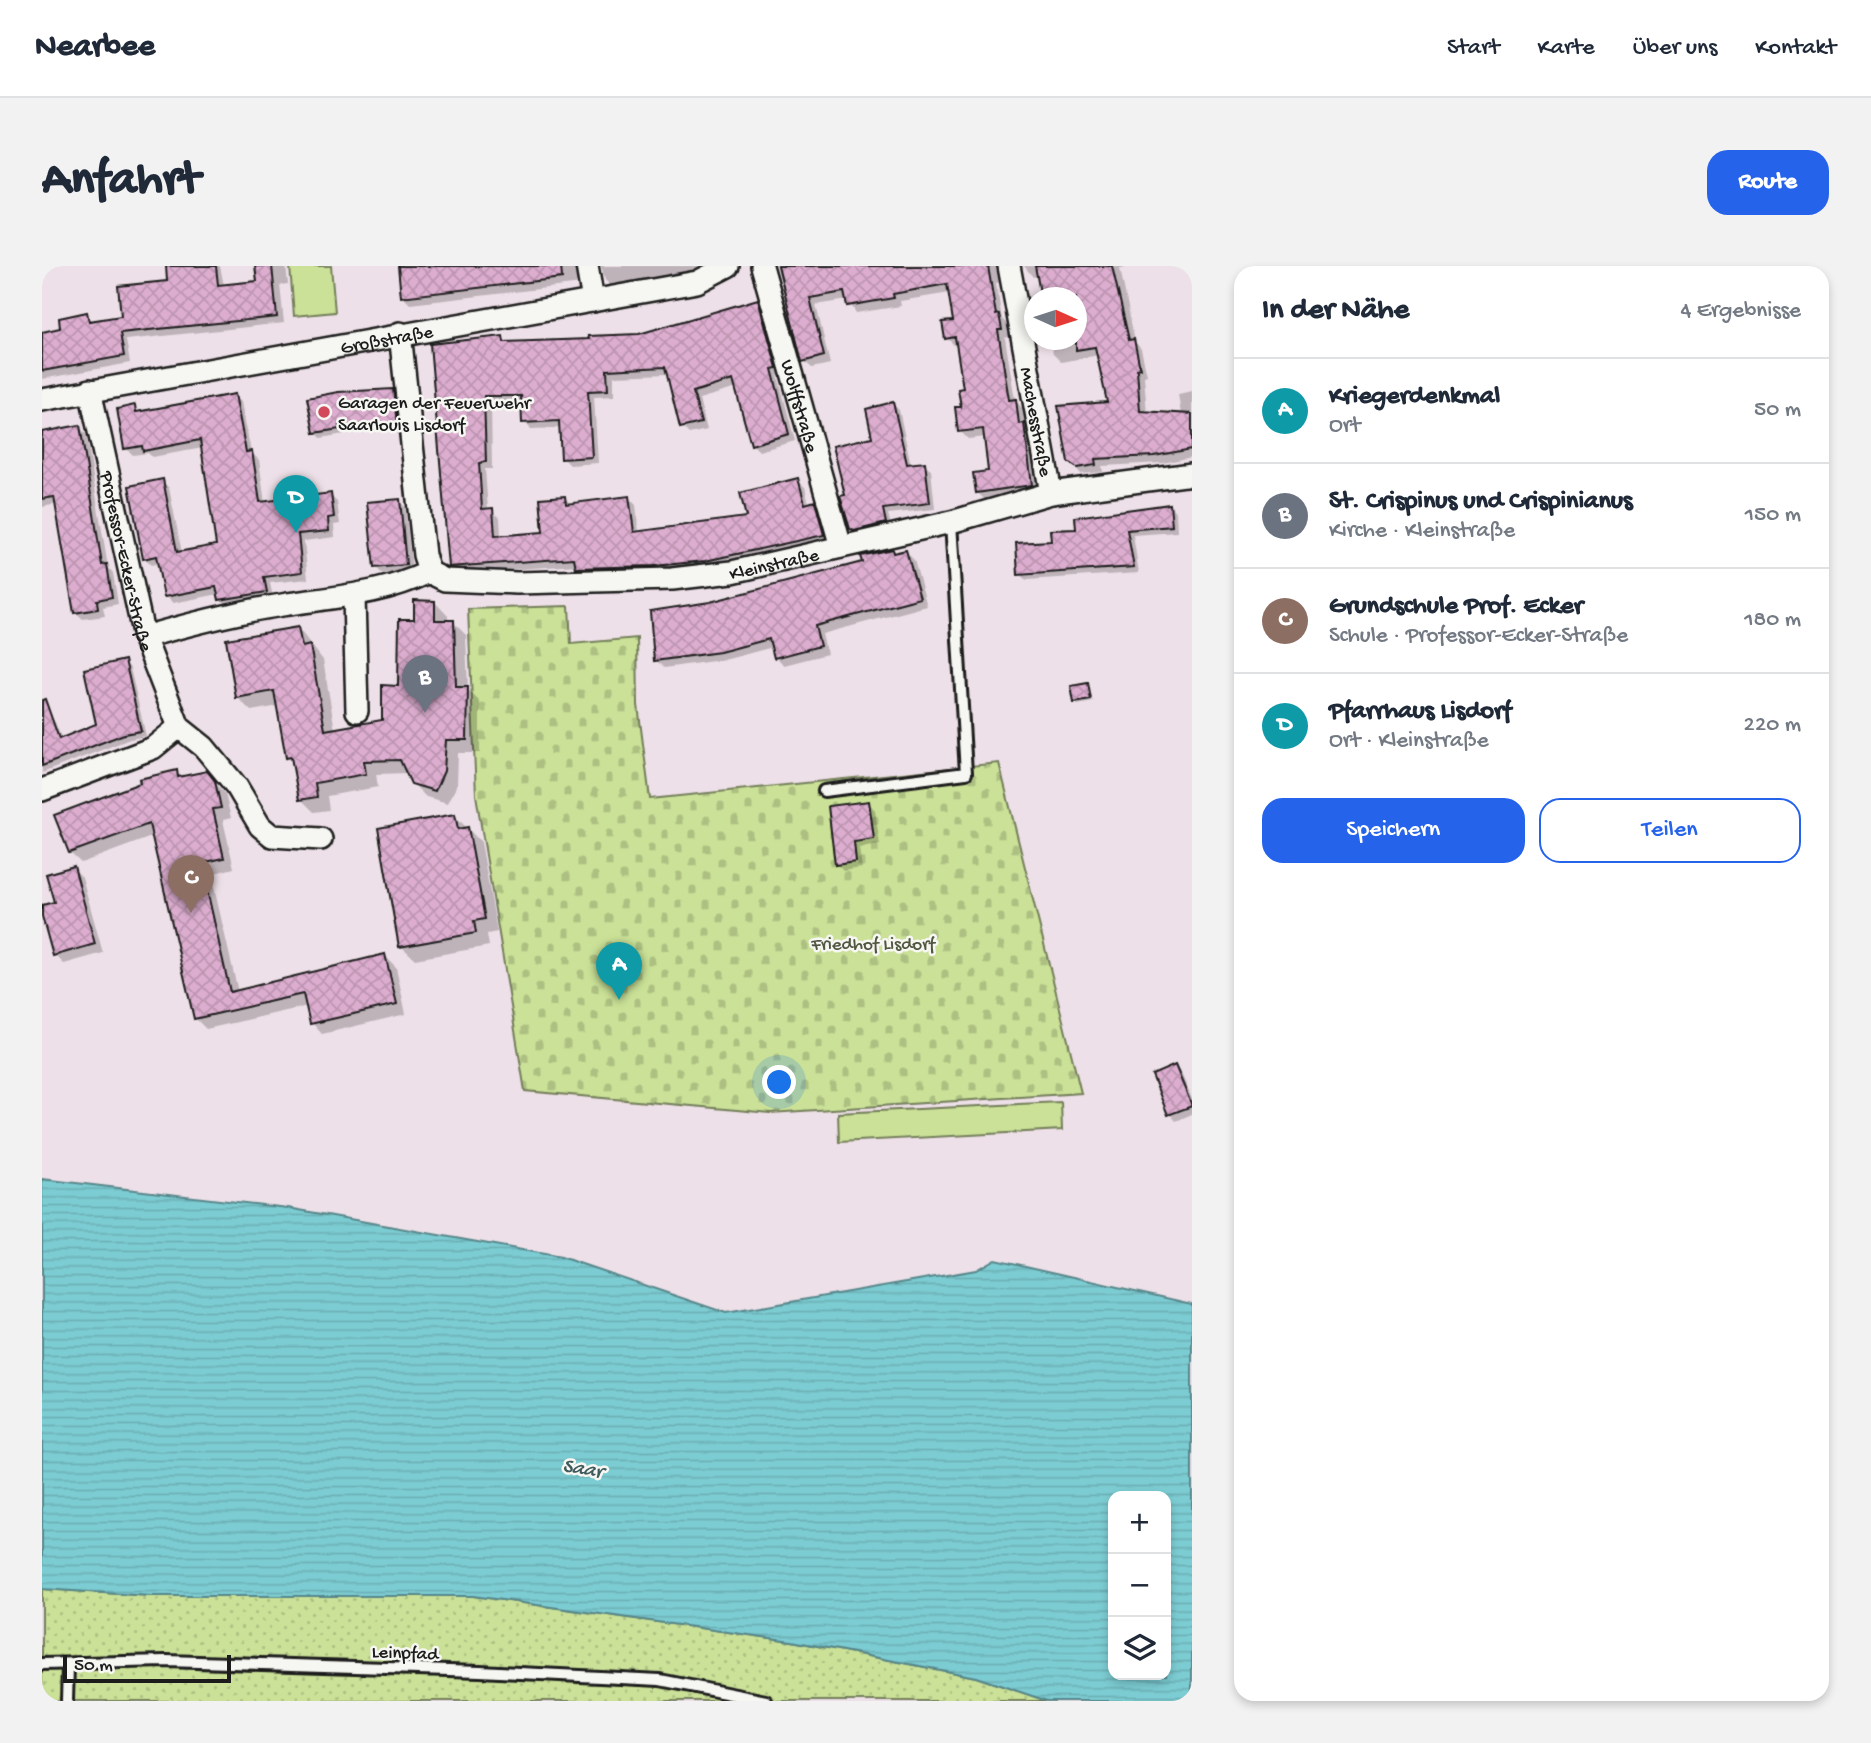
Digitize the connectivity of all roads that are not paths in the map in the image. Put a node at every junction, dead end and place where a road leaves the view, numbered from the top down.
1 (587, 266) edge
2 (728, 266) edge
3 (762, 266) edge
4 (1009, 266) edge
5 (593, 301) junction
6 (400, 334) junction
7 (90, 390) junction
8 (42, 400) edge
9 (1192, 474) edge
10 (1051, 493) junction
11 (951, 522) junction
12 (841, 547) junction
13 (429, 572) junction
14 (354, 597) junction
15 (144, 637) junction
16 (357, 710) dead end
17 (178, 727) junction
18 (42, 790) edge
19 (824, 791) dead end
20 (321, 839) dead end
21 (42, 1664) edge
22 (68, 1665) junction
23 (67, 1701) edge
24 (766, 1701) edge

1 - 5 street
2 - 5 street, Großstraße
3 - 12 street, Wolffstraße
4 - 10 street, Machesstraße
5 - 6 street, Großstraße
6 - 7 street, Großstraße
6 - 13 street
7 - 8 street, Großstraße
7 - 15 street, Professor-Ecker-Straße
9 - 10 street, Kleinstraße
10 - 11 street, Kleinstraße
11 - 12 street, Kleinstraße
11 - 19 lane
12 - 13 street, Kleinstraße
13 - 14 street
14 - 15 street
14 - 16 street
15 - 17 street, Professor-Ecker-Straße
17 - 18 street
17 - 20 street
21 - 22 lane, Leinpfad
22 - 23 lane
22 - 24 lane, Leinpfad

